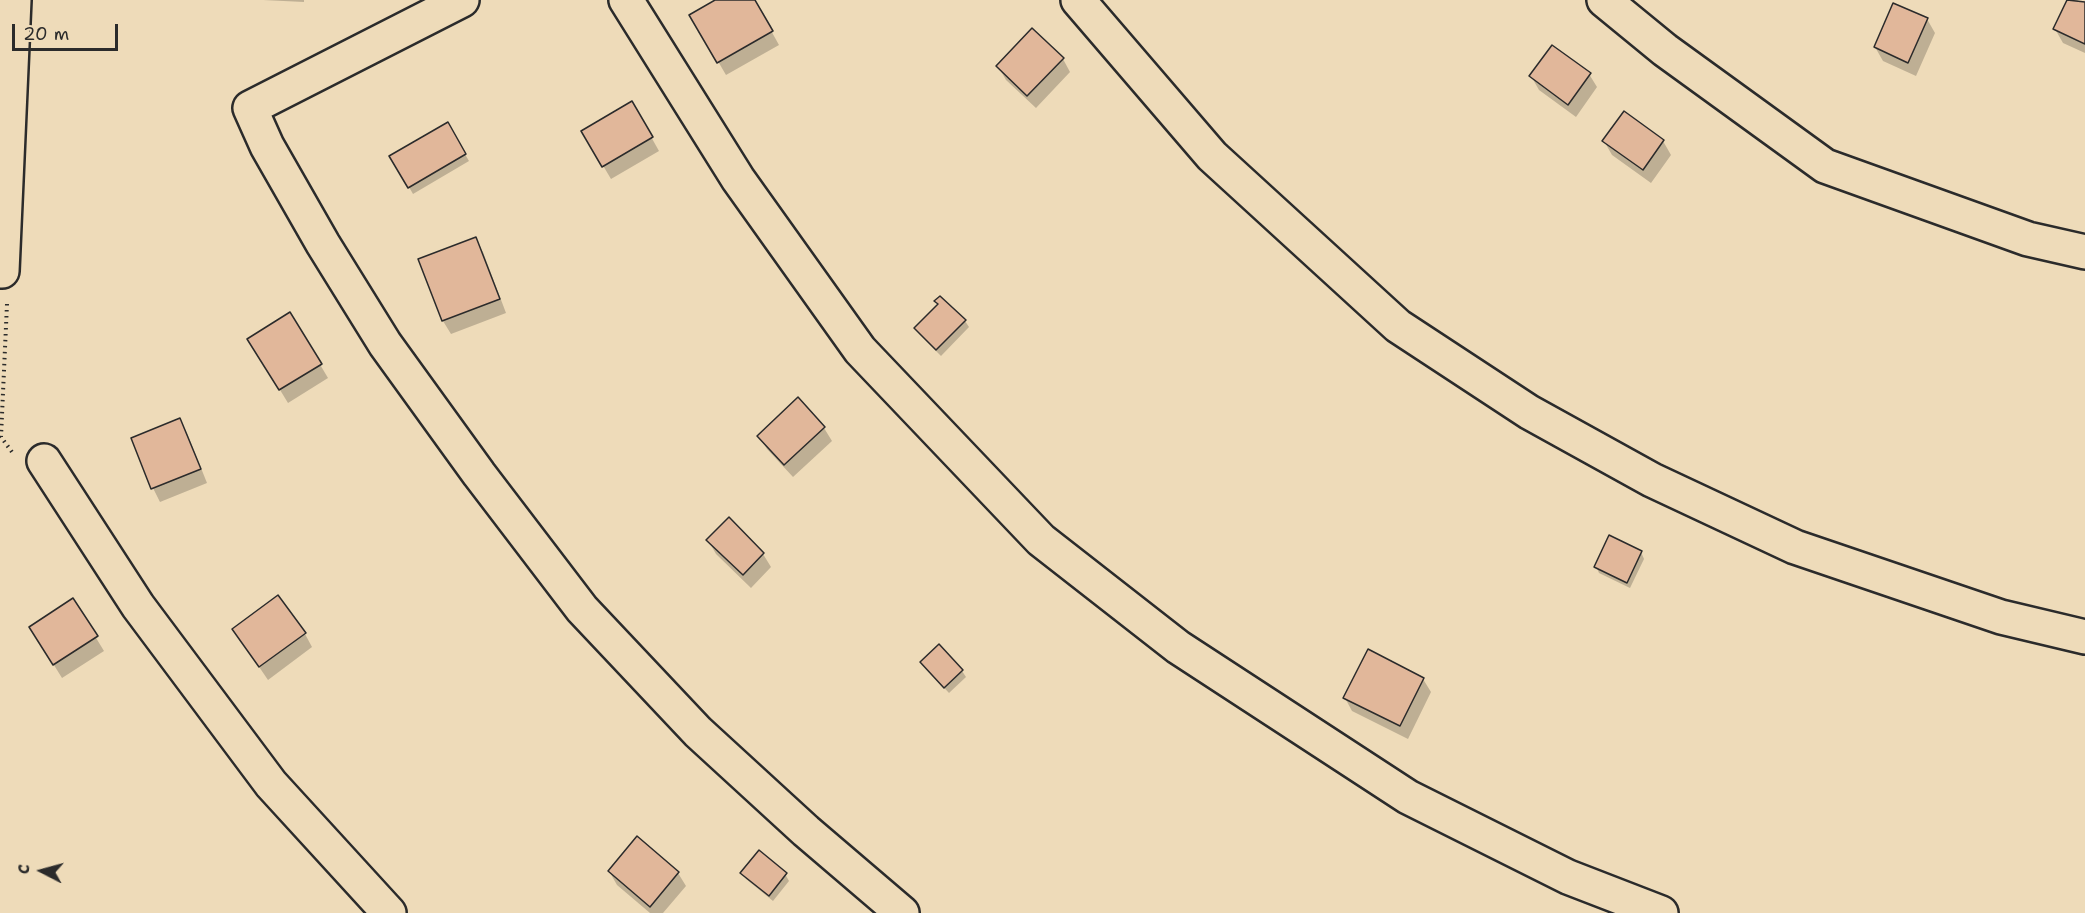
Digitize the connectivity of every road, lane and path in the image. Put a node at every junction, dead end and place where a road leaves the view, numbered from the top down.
1 (14, 0) edge
2 (462, 0) edge
3 (626, 0) edge
4 (1078, 0) edge
5 (1604, 0) edge
6 (2085, 252) edge
7 (1, 271) edge
8 (44, 461) joint
9 (2085, 638) edge
10 (389, 913) edge
11 (902, 913) edge
12 (1661, 913) edge

1 - 7 lane
2 - 11 lane
3 - 12 lane
4 - 9 lane
5 - 6 lane
7 - 8 path
8 - 10 lane

